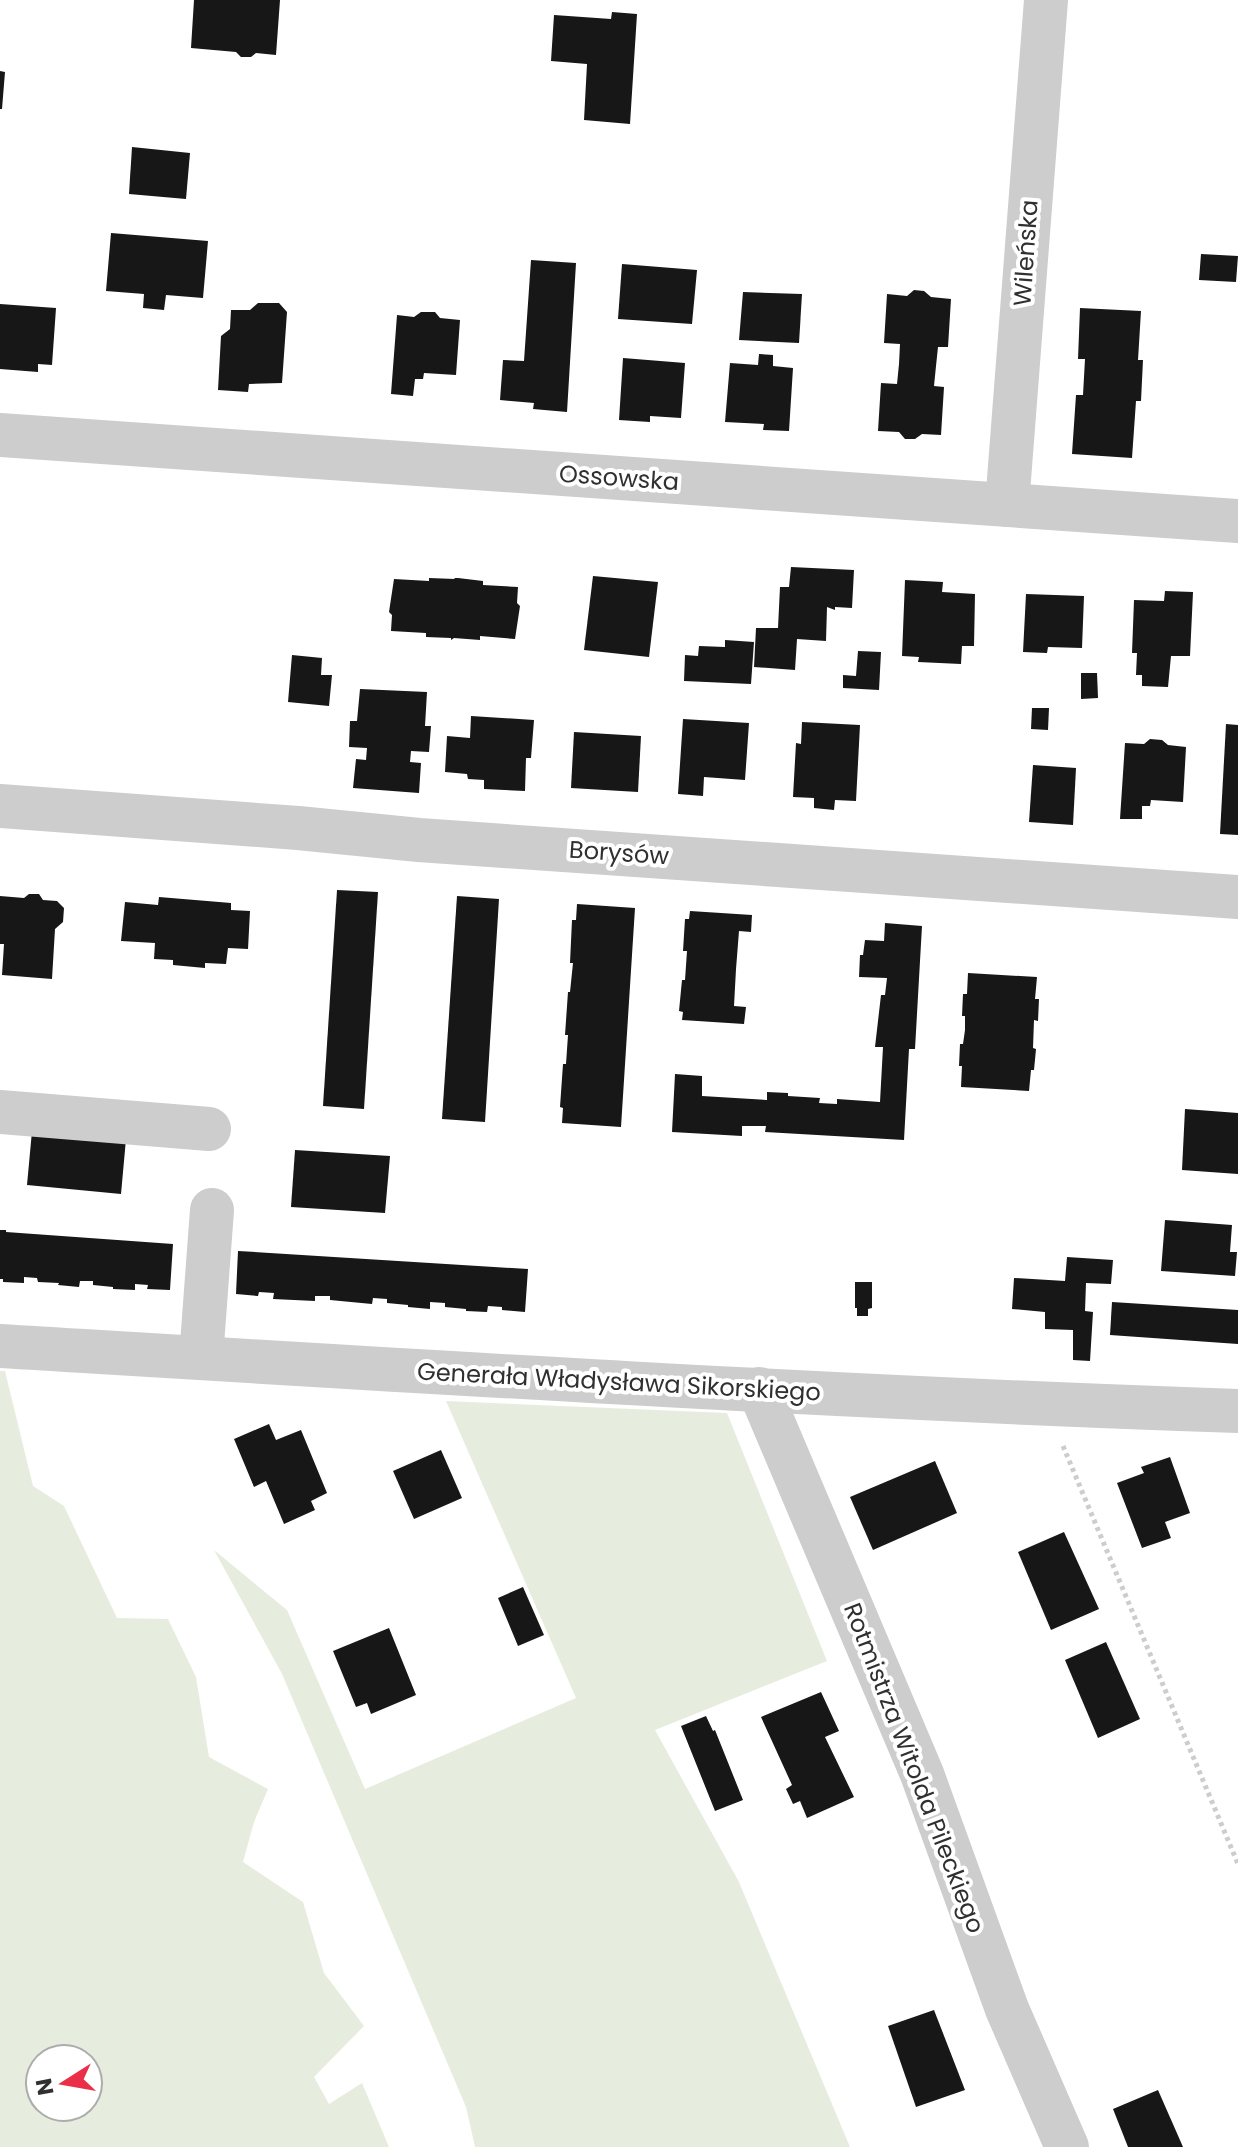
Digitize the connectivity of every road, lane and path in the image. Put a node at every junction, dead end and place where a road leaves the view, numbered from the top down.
1 (1046, 0) edge
2 (0, 435) edge
3 (1007, 505) junction
4 (1238, 521) edge
5 (0, 806) edge
6 (1238, 897) edge
7 (0, 1112) edge
8 (209, 1129) dead end
9 (212, 1210) dead end
10 (0, 1346) edge
11 (201, 1358) junction
12 (759, 1389) junction
13 (1046, 1404) junction
14 (1238, 1411) edge
15 (1238, 1864) edge
16 (1067, 2147) edge

1 - 3 street, Wileńska
2 - 3 street, Ossowska
3 - 4 street, Ossowska
5 - 6 street, Borysów
7 - 8 street
9 - 11 street
10 - 11 street, Generała Władysława Sikorskiego
11 - 12 street, Generała Władysława Sikorskiego
12 - 13 street, Generała Władysława Sikorskiego
12 - 16 street, Rotmistrza Witolda Pileckiego
13 - 14 street, Generała Władysława Sikorskiego
13 - 15 path

